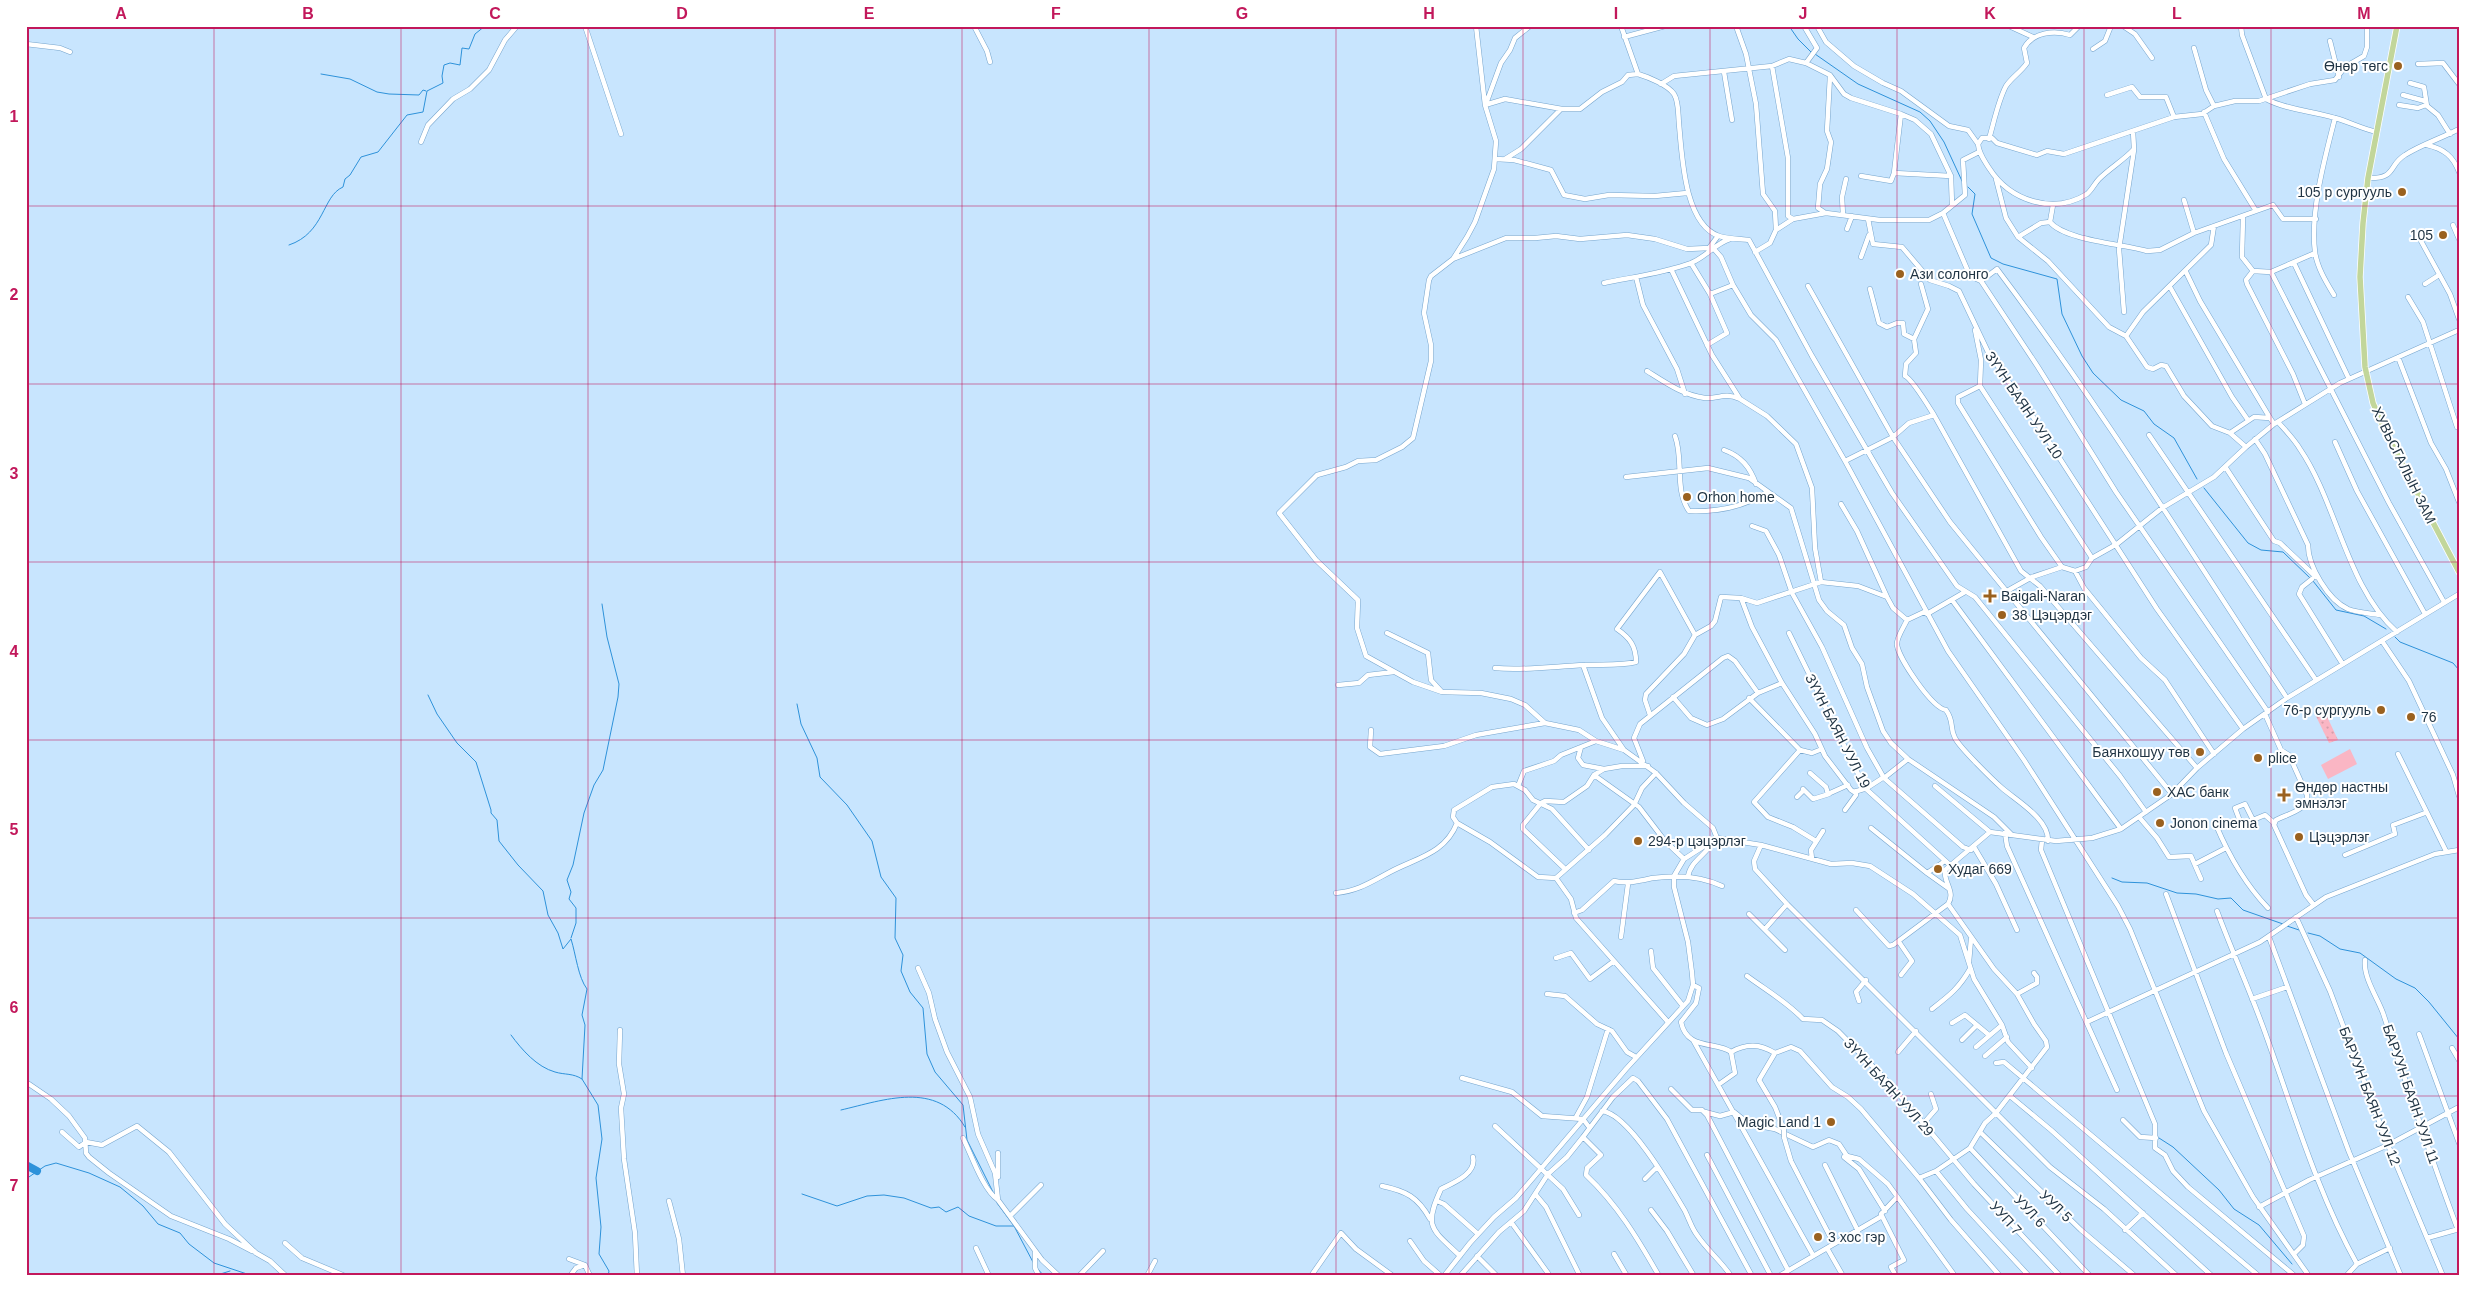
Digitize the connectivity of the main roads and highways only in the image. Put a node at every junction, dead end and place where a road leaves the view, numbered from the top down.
1 (2397, 26) edge
2 (2459, 572) edge

1 - 2 main road, ХУВЬСГАЛЫН ЗАМ

